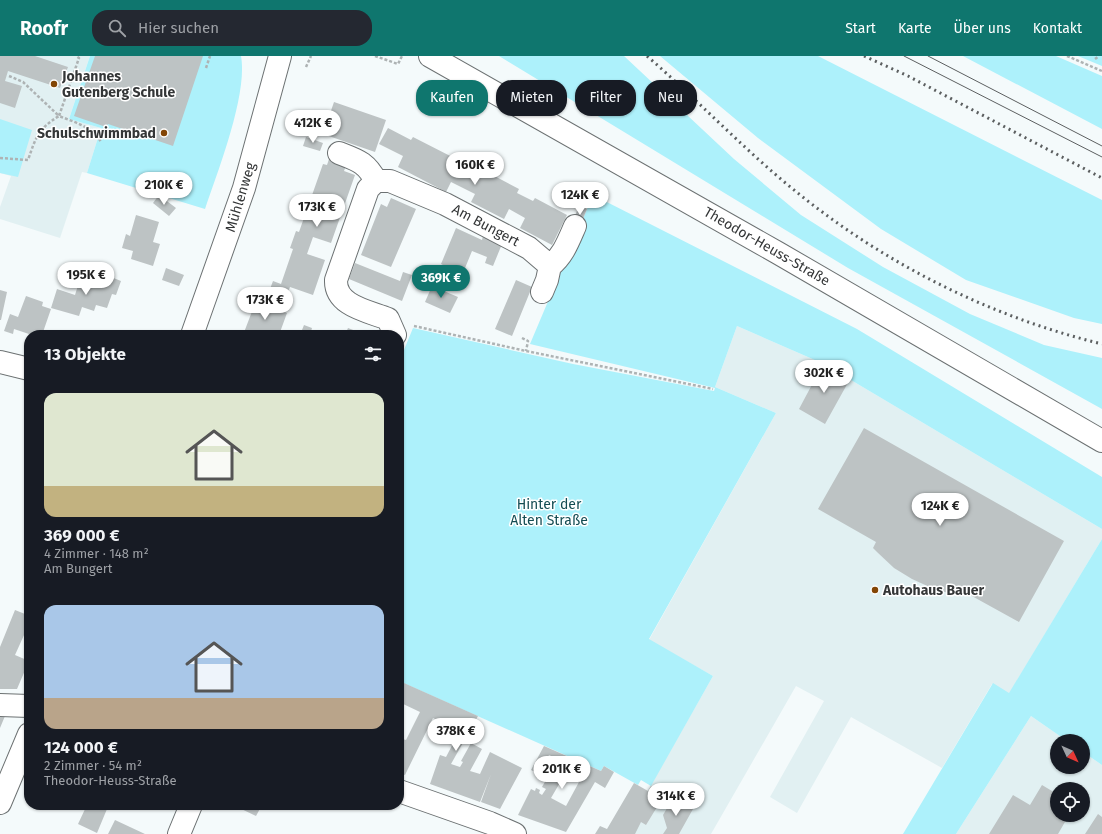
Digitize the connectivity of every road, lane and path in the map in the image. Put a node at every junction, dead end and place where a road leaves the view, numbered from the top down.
1 (76, 56) edge
2 (210, 56) edge
3 (280, 56) edge
4 (311, 56) edge
5 (375, 56) edge
6 (402, 56) edge
7 (430, 56) edge
8 (1067, 56) edge
9 (1098, 56) edge
10 (1095, 59) dead end
11 (306, 67) dead end
12 (206, 68) dead end
13 (1102, 71) edge
14 (9, 76) dead end
15 (59, 116) junction
16 (101, 142) dead end
17 (339, 153) dead end
18 (0, 158) edge
19 (376, 181) junction
20 (575, 226) dead end
21 (550, 266) junction
22 (542, 292) dead end
23 (194, 330) edge
24 (394, 330) edge
25 (403, 330) edge
26 (522, 338) dead end
27 (526, 351) junction
28 (0, 362) edge
29 (24, 367) edge
30 (713, 389) dead end
31 (1102, 441) edge
32 (0, 705) edge
33 (24, 706) edge
34 (24, 746) edge
35 (404, 793) edge
36 (0, 803) edge
37 (189, 810) edge
38 (179, 834) edge
39 (515, 834) edge

1 - 15 path
2 - 12 path
3 - 23 street, Mühlenweg
4 - 11 path
5 - 6 path
7 - 31 street, Theodor-Heuss-Straße
8 - 13 path
9 - 10 path
14 - 15 path
15 - 16 path
15 - 18 path
17 - 19 street
19 - 21 street, Am Bungert
19 - 24 street
20 - 21 street
21 - 22 street
25 - 27 path
26 - 27 path
27 - 30 path
28 - 29 street
32 - 33 street
34 - 36 street
35 - 39 street
37 - 38 street

